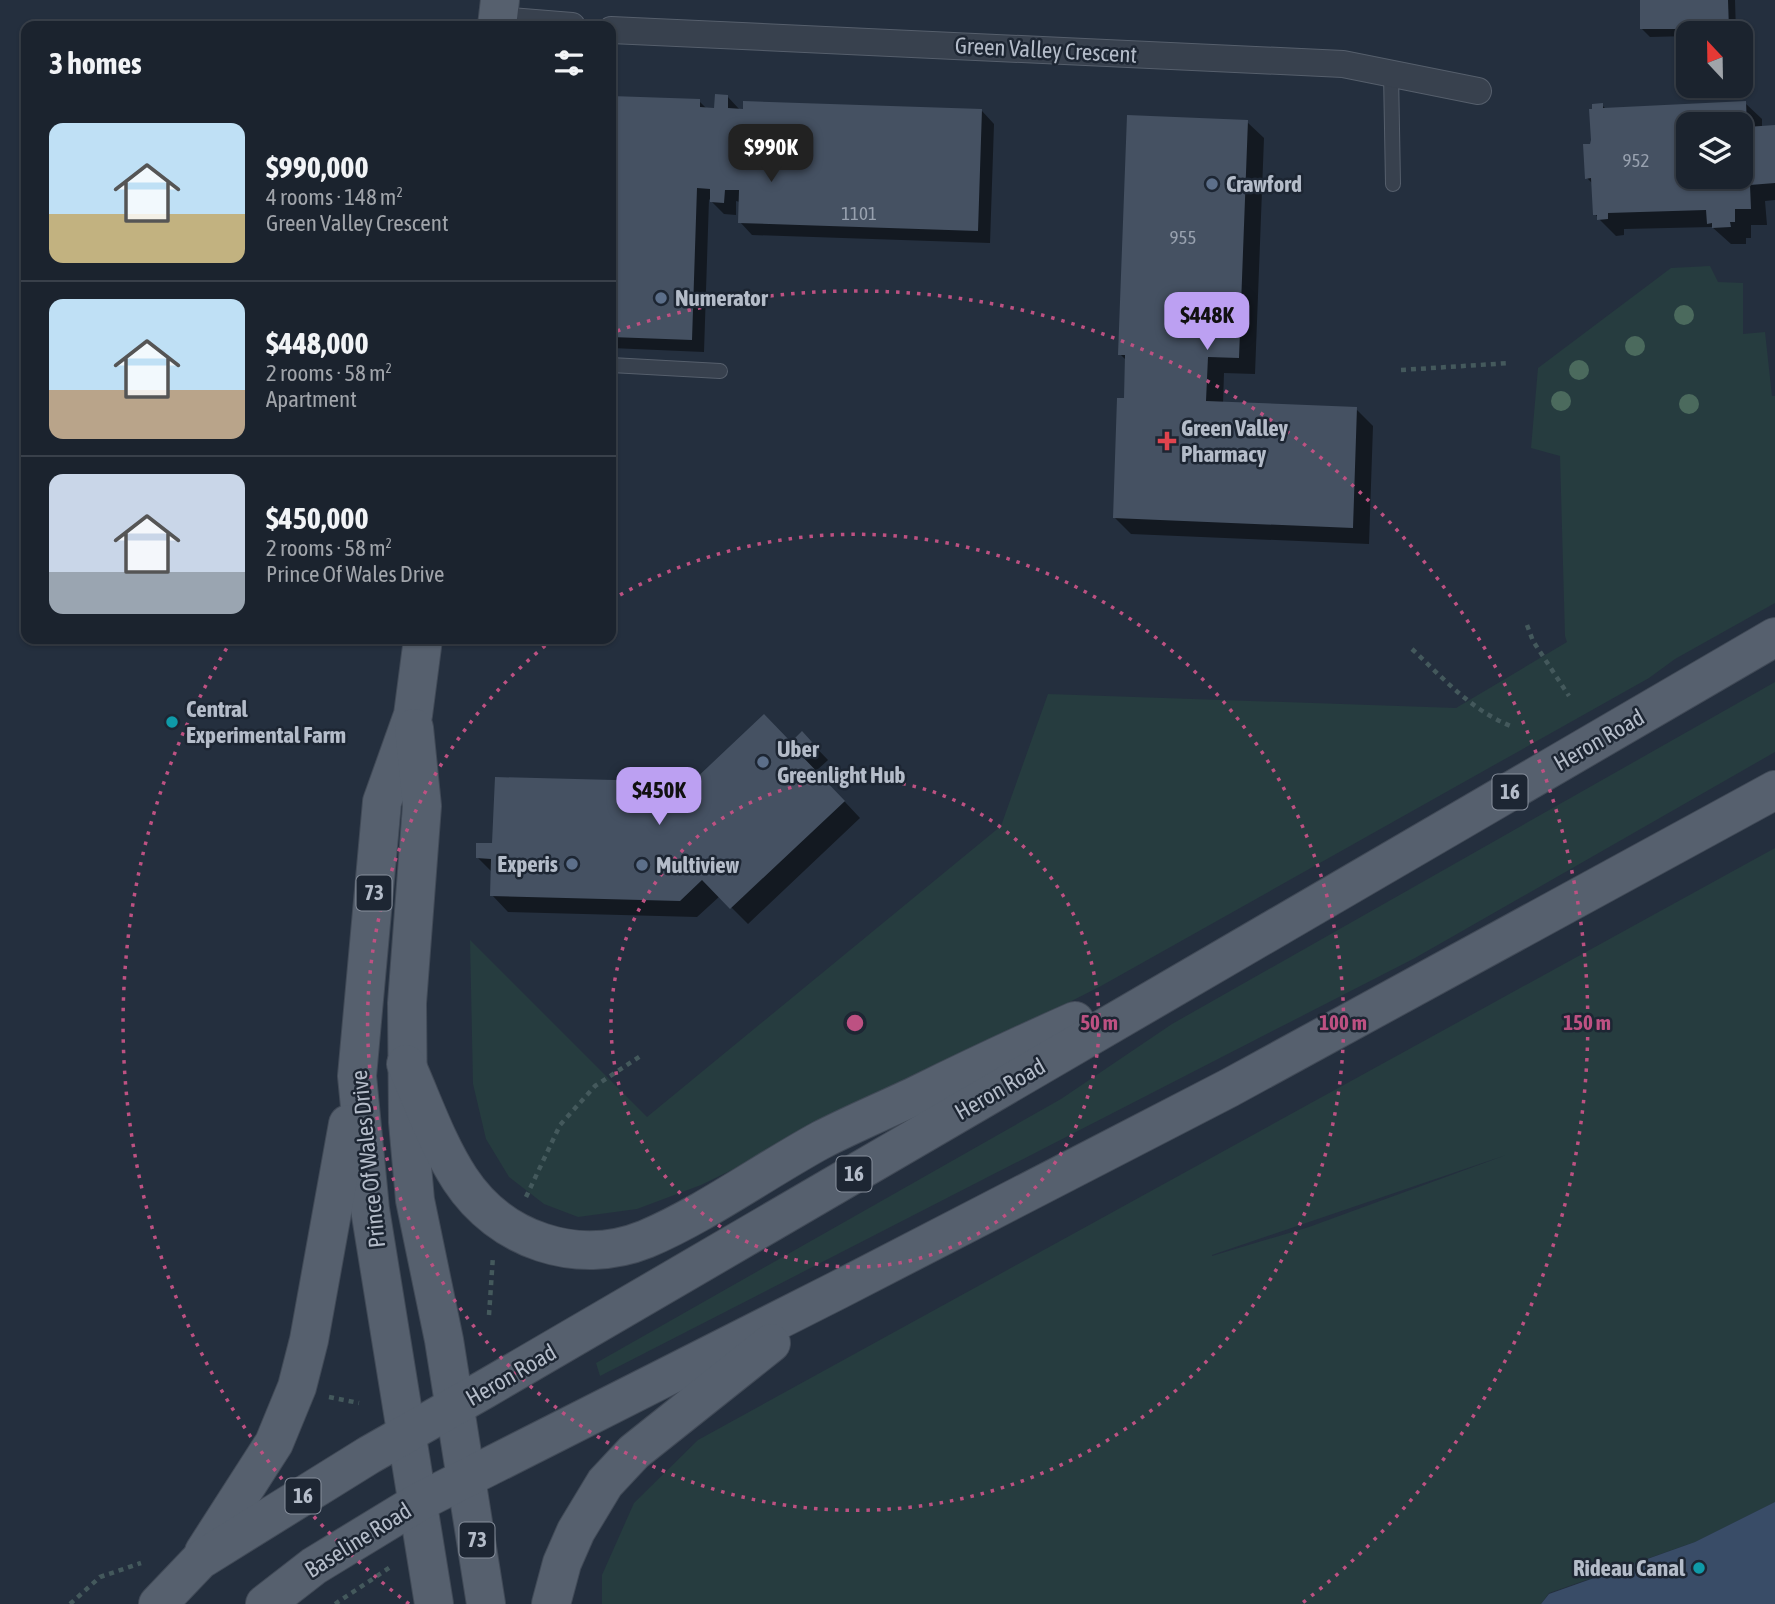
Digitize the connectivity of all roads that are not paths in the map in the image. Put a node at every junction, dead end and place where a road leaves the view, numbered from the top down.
1 (498, 15) edge
2 (538, 21) edge
3 (616, 30) edge
4 (1391, 73) junction
5 (1478, 91) dead end
6 (1393, 184) dead end
7 (616, 365) edge
8 (720, 371) dead end
9 (1775, 638) edge
10 (422, 644) edge
11 (413, 715) junction
12 (1775, 790) edge
13 (1255, 941) junction
14 (406, 1064) junction
15 (357, 1076) junction
16 (838, 1290) junction
17 (454, 1408) junction
18 (406, 1433) junction
19 (467, 1477) junction
20 (419, 1502) junction
21 (200, 1560) junction
22 (158, 1604) edge
23 (265, 1604) edge
24 (434, 1604) edge
25 (486, 1604) edge
26 (551, 1604) edge

1 - 2 street
3 - 4 street, Green Valley Crescent
4 - 5 street, Green Valley Crescent
4 - 6 lane
7 - 8 lane
9 - 13 main road, Heron Road / 16
10 - 11 main road, Prince Of Wales Drive / 73
11 - 14 main road, Prince Of Wales Drive / 73
11 - 15 main road, Prince Of Wales Drive / 73
12 - 16 main road
13 - 14 main road
13 - 17 main road, Heron Road / 16
14 - 17 main road, Prince Of Wales Drive / 73
15 - 18 main road, Prince Of Wales Drive / 73
15 - 21 main road
16 - 19 main road
16 - 26 main road
17 - 18 main road, Heron Road / 16
17 - 19 main road, Prince Of Wales Drive / 73
18 - 20 main road, Prince Of Wales Drive / 73
18 - 21 main road, 16
19 - 20 main road
19 - 25 main road, Prince Of Wales Drive / 73
20 - 23 main road, Baseline Road
20 - 24 main road, Prince Of Wales Drive / 73
21 - 22 main road, 16

